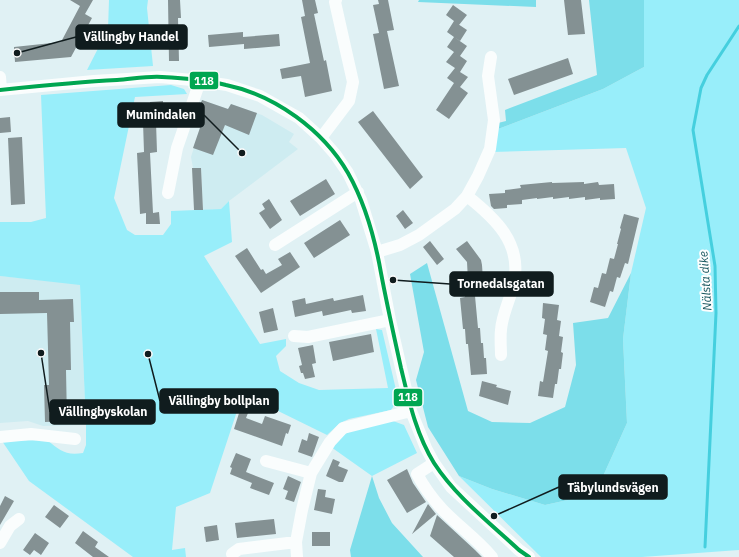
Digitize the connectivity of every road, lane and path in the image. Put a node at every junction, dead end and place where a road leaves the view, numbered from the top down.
1 (336, 0) edge
2 (491, 56) dead end
3 (0, 78) edge
4 (200, 81) junction
5 (1, 90) edge
6 (321, 138) junction
7 (358, 192) junction
8 (168, 193) dead end
9 (467, 196) junction
10 (275, 245) dead end
11 (377, 252) junction
12 (390, 320) junction
13 (294, 336) dead end
14 (501, 355) dead end
15 (411, 411) junction
16 (0, 437) edge
17 (75, 439) dead end
18 (266, 461) dead end
19 (434, 463) junction
20 (311, 473) junction
21 (19, 519) dead end
22 (296, 542) junction
23 (0, 543) edge
24 (522, 553) edge
25 (232, 554) dead end
26 (297, 557) edge
27 (492, 557) edge
28 (529, 557) edge

1 - 6 street
2 - 9 street
3 - 5 street
4 - 5 street
4 - 6 street
4 - 8 street
6 - 7 street
7 - 10 street
7 - 11 street
9 - 11 street
9 - 14 street
11 - 12 street
12 - 13 street
12 - 15 street
15 - 19 street
15 - 20 street
16 - 17 street
18 - 20 street
19 - 24 street
19 - 27 street
20 - 22 street
21 - 23 street
22 - 25 street
22 - 26 street
24 - 28 street

